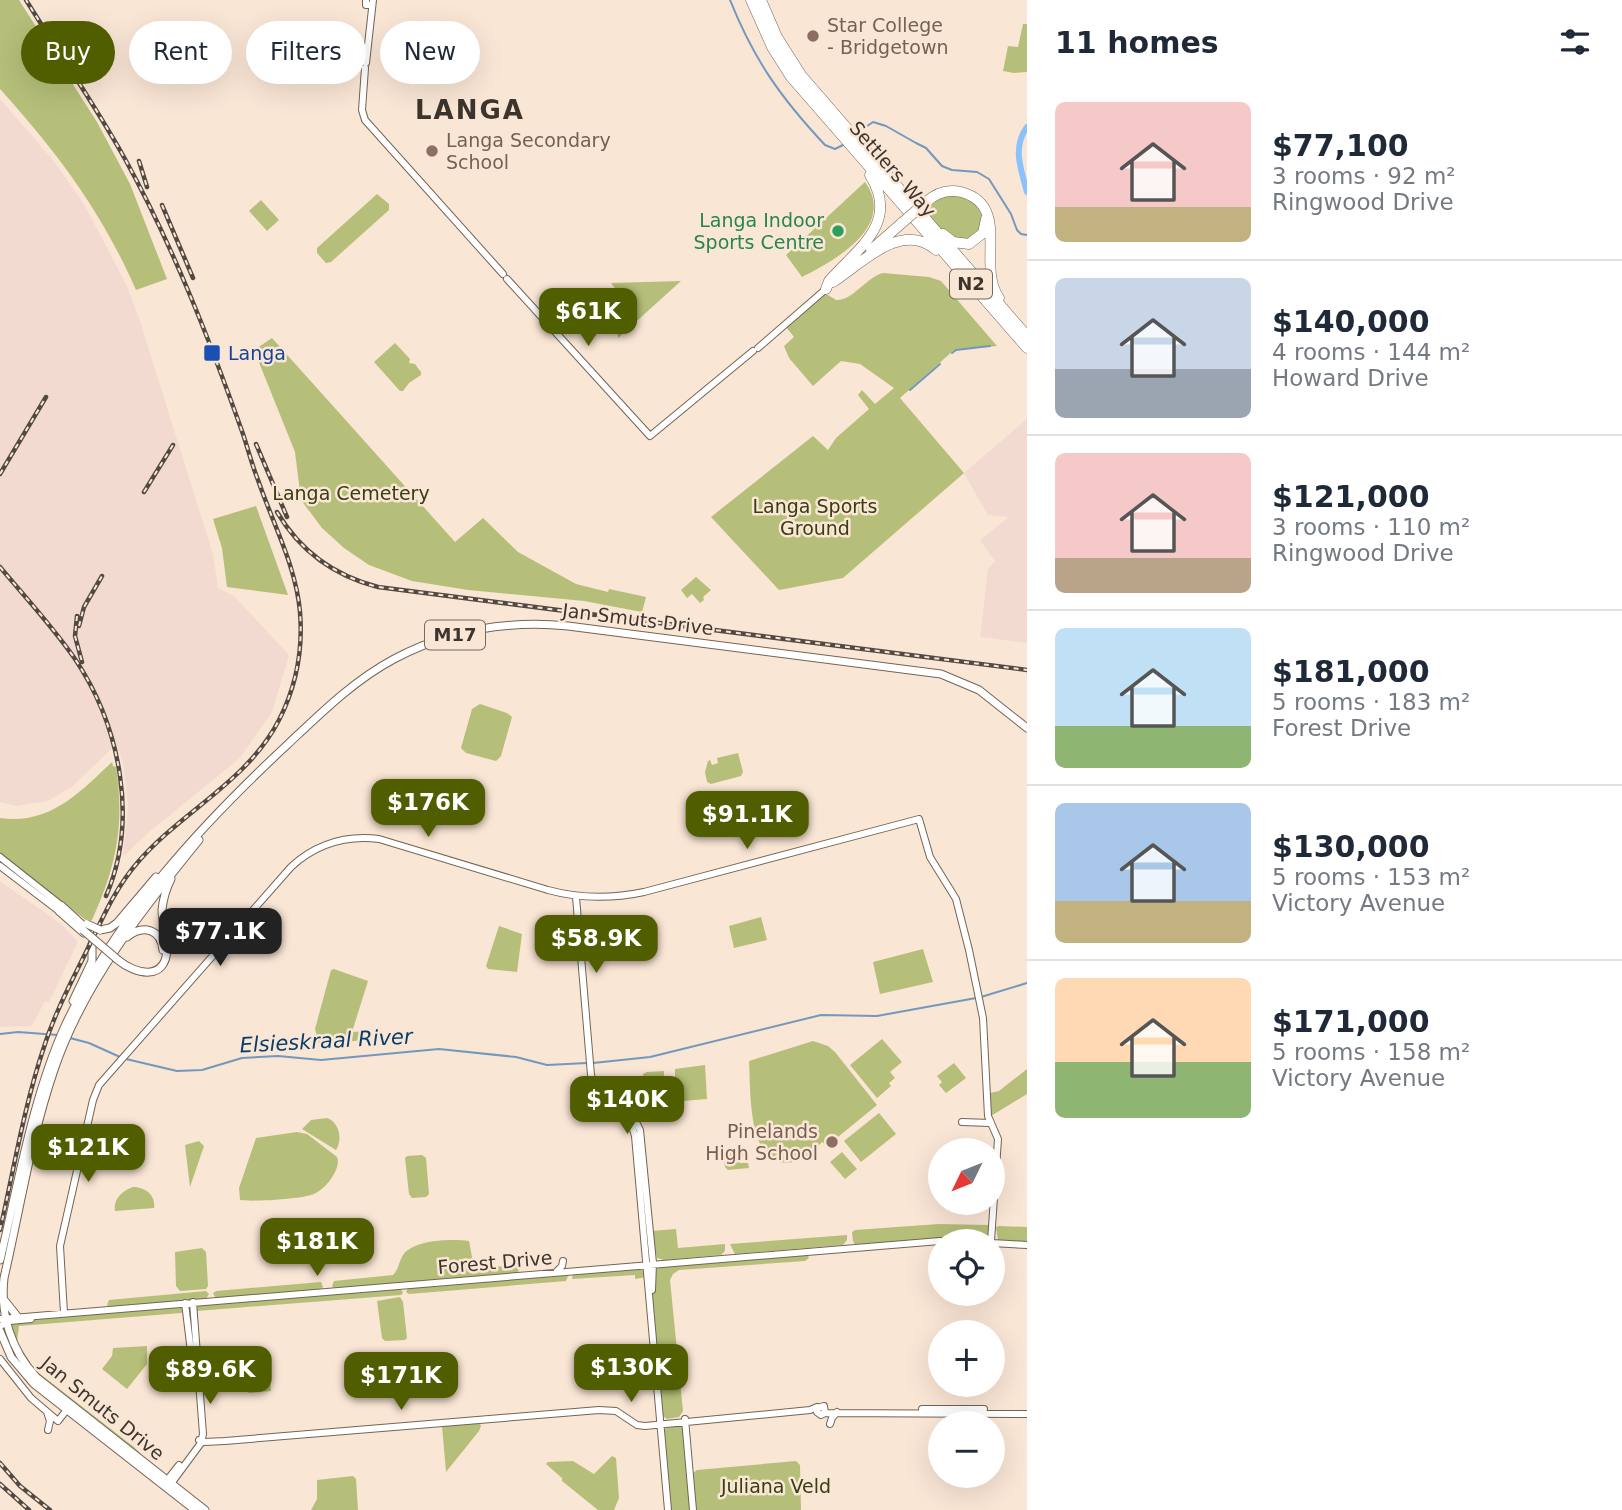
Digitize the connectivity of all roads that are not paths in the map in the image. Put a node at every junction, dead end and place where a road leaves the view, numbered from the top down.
1 (751, 0) edge
2 (761, 0) edge
3 (367, 2) edge
4 (845, 134) junction
5 (855, 147) junction
6 (982, 205) junction
7 (914, 208) junction
8 (830, 286) junction
9 (974, 287) junction
10 (1025, 334) edge
11 (1027, 348) edge
12 (1027, 728) edge
13 (270, 761) junction
14 (198, 834) junction
15 (0, 858) edge
16 (0, 866) edge
17 (178, 866) junction
18 (576, 897) junction
19 (60, 908) junction
20 (85, 929) junction
21 (118, 947) junction
22 (119, 958) junction
23 (65, 1031) junction
24 (61, 1044) junction
25 (962, 1122) dead end
26 (990, 1123) junction
27 (81, 1151) junction
28 (94, 1159) dead end
29 (994, 1229) edge
30 (928, 1242) edge
31 (1005, 1243) edge
32 (1027, 1245) edge
33 (0, 1260) edge
34 (563, 1261) dead end
35 (650, 1264) junction
36 (555, 1273) junction
37 (3, 1285) junction
38 (3, 1297) junction
39 (189, 1302) junction
40 (64, 1313) junction
41 (53, 1314) junction
42 (17, 1316) junction
43 (2, 1322) edge
44 (0, 1339) edge
45 (7, 1349) junction
46 (0, 1359) edge
47 (66, 1406) junction
48 (1027, 1408) edge
49 (46, 1411) junction
50 (837, 1411) junction
51 (1027, 1414) edge
52 (683, 1421) junction
53 (662, 1422) junction
54 (830, 1424) dead end
55 (48, 1430) dead end
56 (203, 1440) junction
57 (167, 1484) junction
58 (195, 1510) edge
59 (205, 1510) edge
60 (668, 1510) edge
61 (693, 1510) edge

1 - 4 highway, Settlers Way / N2
2 - 4 highway, Settlers Way / N2
3 - 8 street
4 - 5 highway, Settlers Way / N2
5 - 7 highway, Settlers Way / N2
5 - 8 highway
5 - 9 highway, Settlers Way / N2
6 - 7 highway
6 - 8 highway, bridge
6 - 10 highway
7 - 10 highway, Settlers Way / N2
8 - 9 highway
9 - 11 highway, Settlers Way / N2
12 - 13 main road, Jan Smuts Drive / M17
13 - 14 main road, Jan Smuts Drive / M17
13 - 17 main road, Jan Smuts Drive / M17
14 - 20 main road, bridge
14 - 23 main road, Jan Smuts Drive / M17
15 - 19 street
16 - 19 street
17 - 21 main road, Jan Smuts Drive / M17
17 - 22 main road
18 - 26 street
18 - 27 street
18 - 35 street
19 - 20 main road
20 - 22 main road, bridge
20 - 23 main road, bridge
21 - 22 main road
21 - 23 main road, Jan Smuts Drive
23 - 24 main road, Jan Smuts Drive
24 - 33 main road, Jan Smuts Drive
24 - 37 main road, Jan Smuts Drive
25 - 26 street
26 - 29 street
27 - 28 street
27 - 40 street
30 - 35 street, Forest Drive
31 - 32 street
34 - 36 street
35 - 36 street, Forest Drive
35 - 53 street
36 - 39 street, Forest Drive
37 - 38 main road, Jan Smuts Drive
37 - 43 main road
38 - 42 main road
38 - 43 main road, Jan Smuts Drive
39 - 40 street, Forest Drive
39 - 56 street
40 - 41 street, Forest Drive
41 - 42 street, Forest Drive
41 - 43 street, Forest Drive
42 - 43 street, Forest Drive
43 - 45 main road, Jan Smuts Drive
43 - 47 main road, Jan Smuts Drive
44 - 45 main road
45 - 47 main road, Jan Smuts Drive
46 - 49 street
47 - 49 street
47 - 57 main road, Jan Smuts Drive
48 - 50 street
49 - 55 street
50 - 51 street
50 - 52 street
50 - 54 street
52 - 53 street
52 - 61 street
53 - 56 street
53 - 60 street
56 - 57 street
57 - 58 main road, Jan Smuts Drive
57 - 59 main road, Jan Smuts Drive

